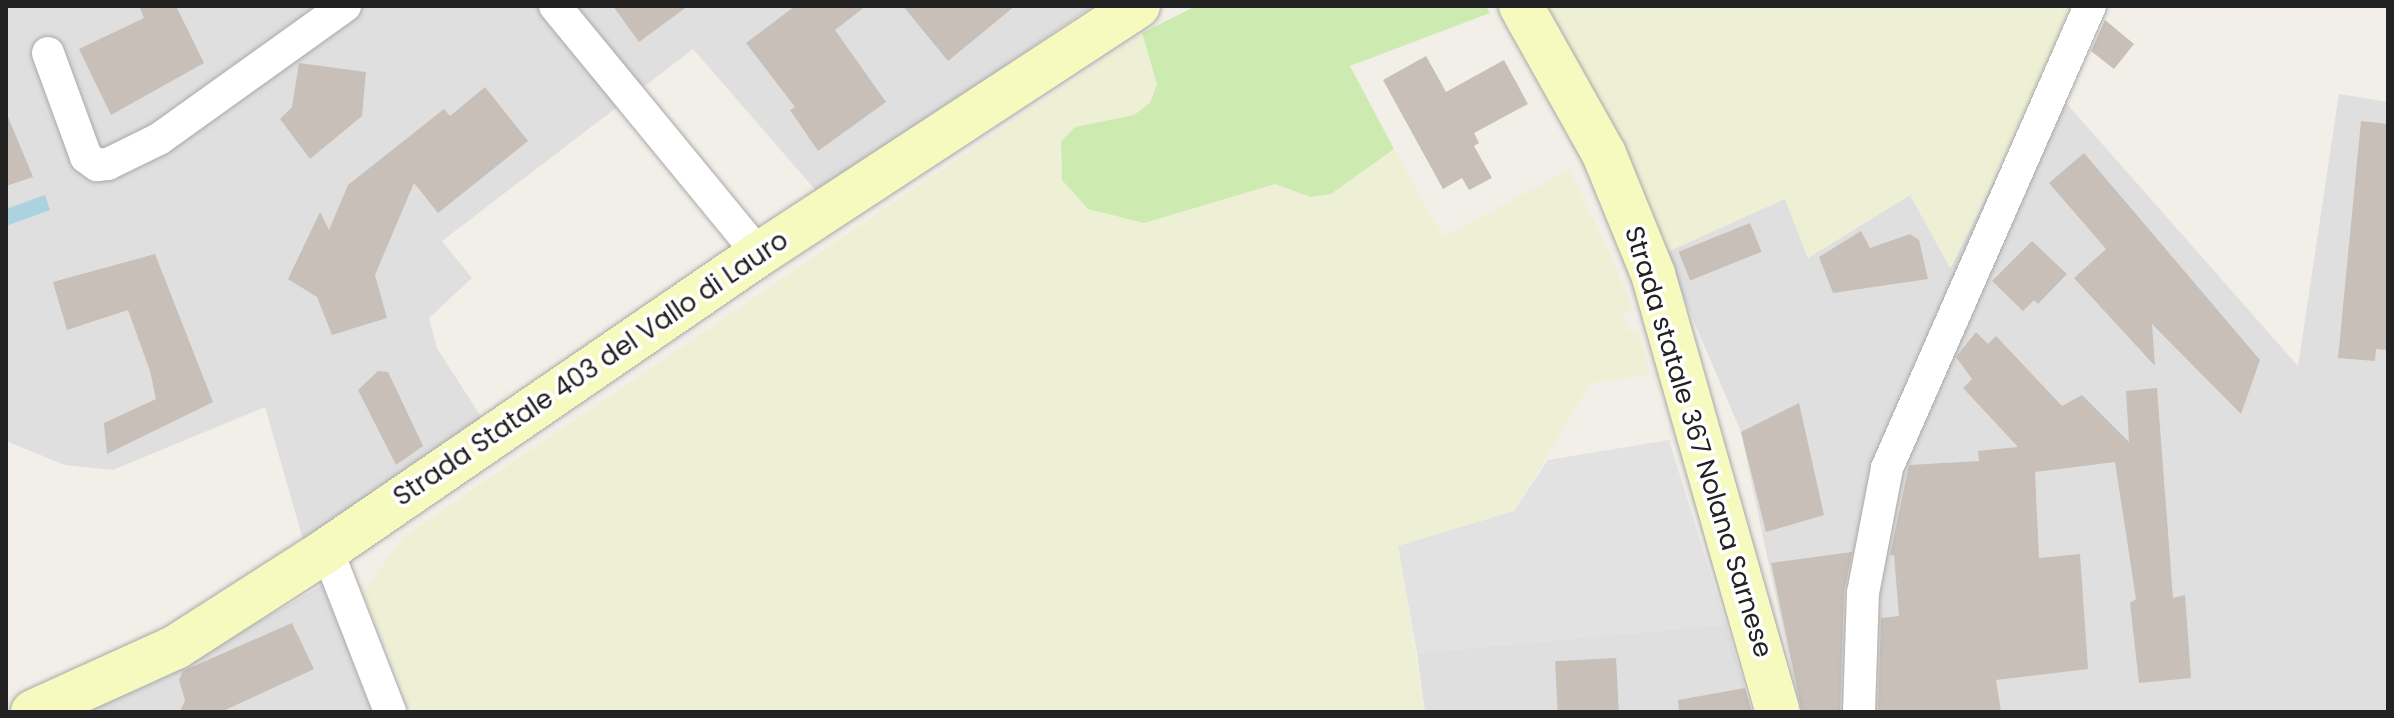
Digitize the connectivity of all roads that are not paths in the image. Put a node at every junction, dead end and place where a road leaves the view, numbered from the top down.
1 (345, 6) edge
2 (555, 6) edge
3 (1138, 6) edge
4 (1521, 6) edge
5 (2090, 6) edge
6 (48, 53) dead end
7 (759, 254) junction
8 (327, 550) junction
9 (33, 712) edge
10 (390, 712) edge
11 (1778, 712) edge
12 (1859, 712) edge

1 - 6 street
2 - 7 street
3 - 7 main road, Strada Statale 403 del Vallo di Lauro
4 - 11 main road, Strada statale 367 Nolana Sarnese
5 - 12 street
7 - 8 main road, Strada Statale 403 del Vallo di Lauro
8 - 9 main road, Strada Statale 403 del Vallo di Lauro
8 - 10 street

